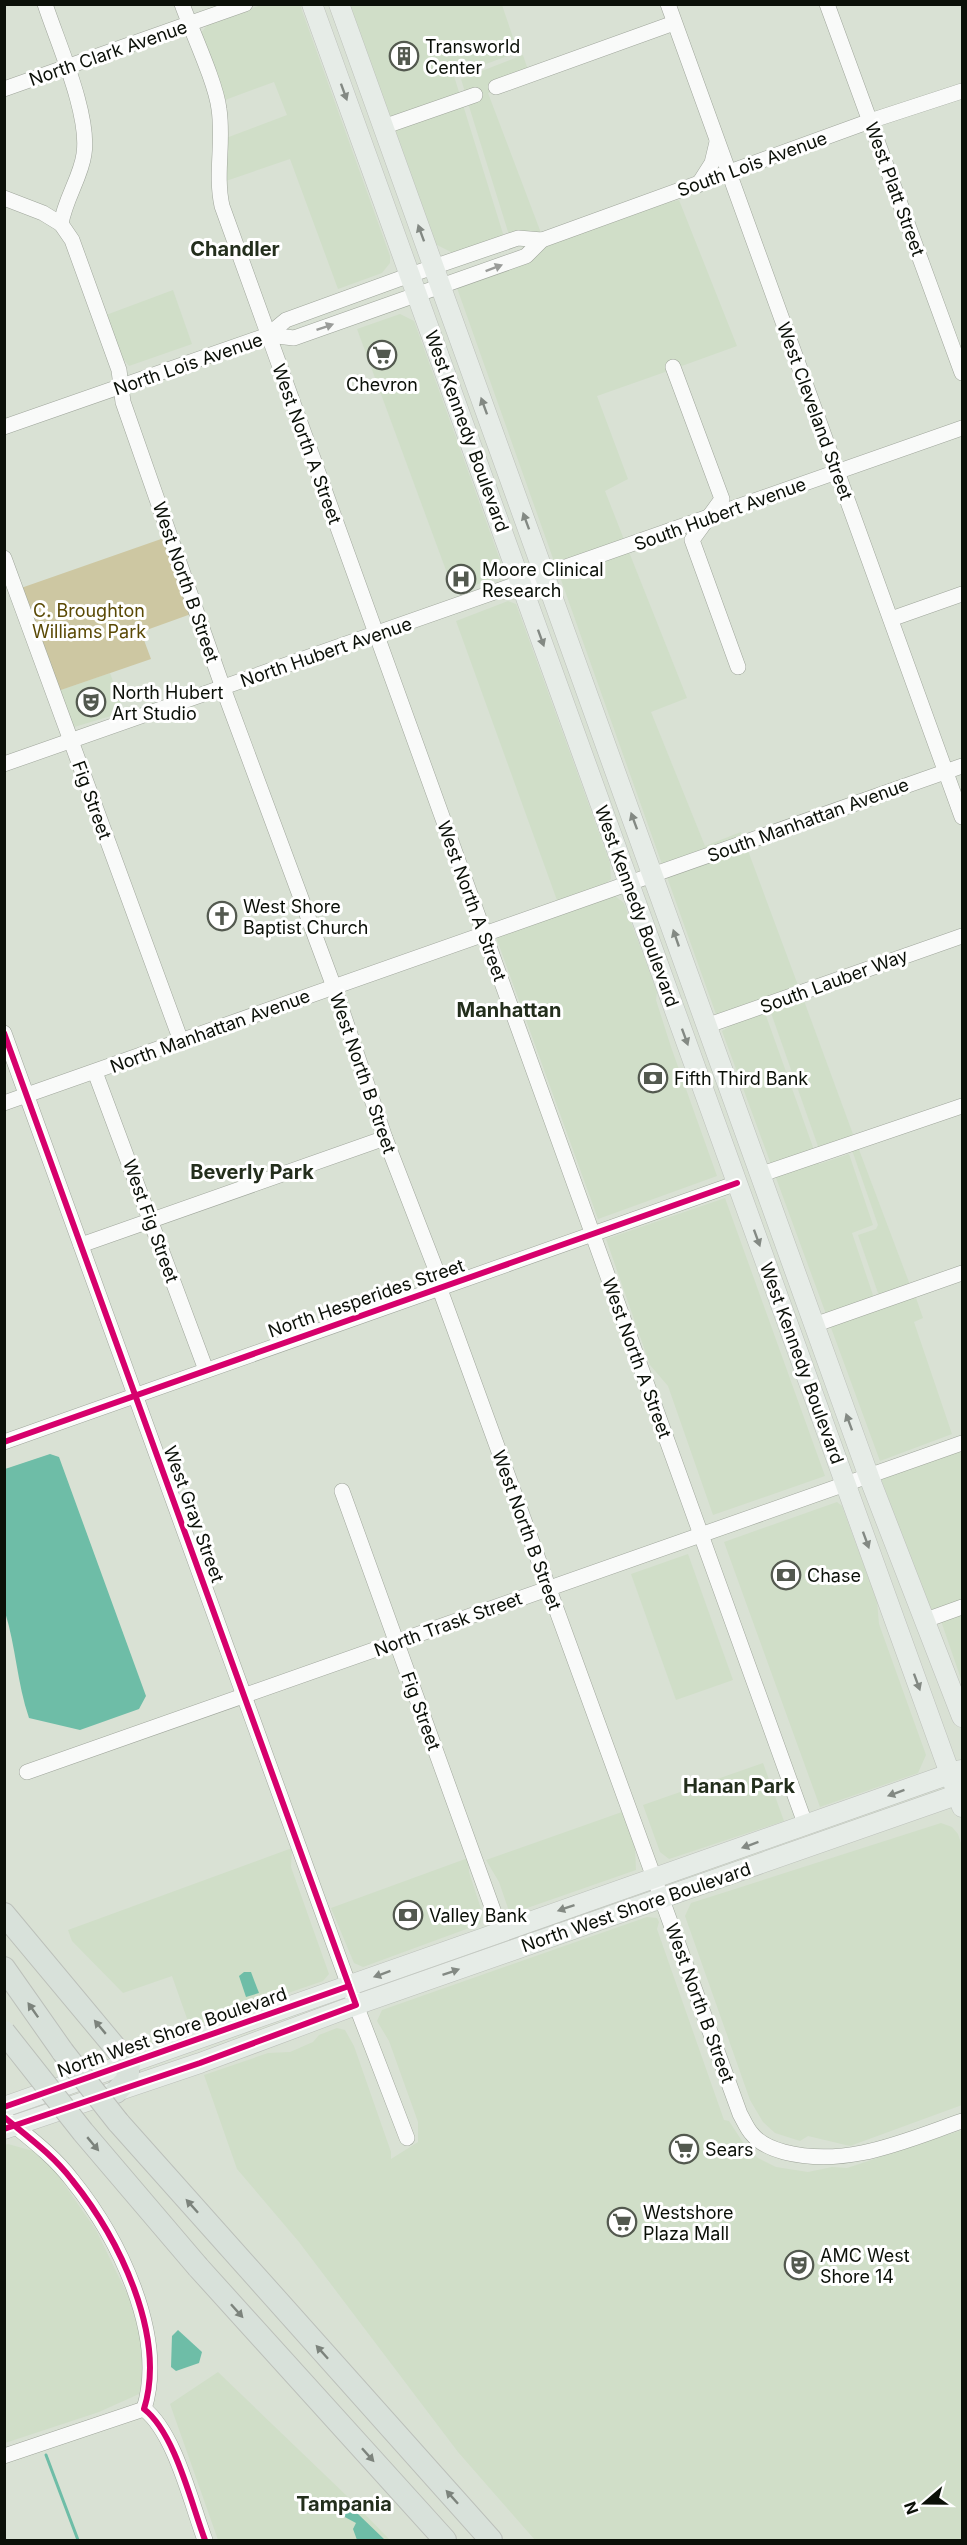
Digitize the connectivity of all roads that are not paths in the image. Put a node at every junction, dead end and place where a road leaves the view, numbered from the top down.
1 (45, 4) edge
2 (182, 4) edge
3 (245, 4) edge
4 (312, 4) edge
5 (326, 4) edge
6 (339, 4) edge
7 (668, 4) edge
8 (827, 4) edge
9 (674, 23) junction
10 (189, 24) junction
11 (66, 67) junction
12 (363, 74) junction
13 (496, 87) dead end
14 (4, 89) edge
15 (963, 91) edge
16 (474, 94) dead end
17 (870, 121) junction
18 (383, 127) junction
19 (717, 141) junction
20 (729, 173) junction
21 (698, 185) junction
22 (4, 198) edge
23 (61, 224) junction
24 (542, 240) junction
25 (434, 267) junction
26 (410, 274) junction
27 (441, 287) junction
28 (417, 295) junction
29 (268, 335) junction
30 (673, 367) dead end
31 (963, 373) edge
32 (121, 387) junction
33 (4, 427) edge
34 (963, 428) edge
35 (838, 472) junction
36 (710, 517) junction
37 (4, 558) edge
38 (545, 576) junction
39 (521, 583) junction
40 (963, 594) edge
41 (891, 619) junction
42 (376, 634) junction
43 (738, 667) dead end
44 (223, 688) junction
45 (70, 741) junction
46 (4, 764) edge
47 (963, 766) edge
48 (946, 772) junction
49 (963, 817) edge
50 (654, 876) junction
51 (628, 884) junction
52 (484, 934) junction
53 (963, 936) edge
54 (334, 987) junction
55 (706, 1026) junction
56 (4, 1034) edge
57 (181, 1041) junction
58 (95, 1072) junction
59 (27, 1095) junction
60 (4, 1103) edge
61 (963, 1106) edge
62 (710, 1108) junction
63 (385, 1138) junction
64 (759, 1175) junction
65 (737, 1183) junction
66 (152, 1220) junction
67 (593, 1234) junction
68 (81, 1245) junction
69 (792, 1265) junction
70 (963, 1273) edge
71 (441, 1288) junction
72 (814, 1325) junction
73 (206, 1370) junction
74 (135, 1395) junction
75 (4, 1442) edge
76 (963, 1443) edge
77 (869, 1477) junction
78 (846, 1485) junction
79 (342, 1491) dead end
80 (701, 1535) junction
81 (548, 1588) junction
82 (963, 1607) edge
83 (923, 1621) junction
84 (396, 1642) junction
85 (244, 1696) junction
86 (963, 1717) edge
87 (27, 1772) dead end
88 (957, 1772) edge
89 (961, 1798) edge
90 (806, 1826) junction
91 (654, 1877) junction
92 (662, 1898) junction
93 (4, 1914) edge
94 (501, 1932) junction
95 (4, 1968) edge
96 (349, 1986) junction
97 (356, 2005) junction
98 (4, 2032) edge
99 (129, 2064) junction
100 (116, 2092) junction
101 (4, 2107) edge
102 (963, 2121) edge
103 (8, 2124) edge
104 (407, 2138) dead end
105 (144, 2409) junction
106 (4, 2456) edge
107 (412, 2504) junction
108 (205, 2541) edge
109 (439, 2541) edge
110 (446, 2541) edge
111 (491, 2541) edge

1 - 11 street
2 - 10 street, West North A Street
3 - 10 street, North Clark Avenue
4 -> 26 main road, West Kennedy Boulevard
5 - 12 main road
6 - 12 main road, West Kennedy Boulevard
7 - 9 street, West Cleveland Street
8 - 17 street, West Platt Street
9 - 13 street
9 - 19 street, West Cleveland Street
10 - 11 street, North Clark Avenue
10 - 29 street, West North A Street
11 - 14 street, North Clark Avenue
11 - 23 street
12 - 18 main road, West Kennedy Boulevard
15 - 17 street, South Lois Avenue
16 - 18 street
17 - 20 street, South Lois Avenue
17 - 31 street, West Platt Street
25 -> 18 main road, West Kennedy Boulevard
19 - 20 street, West Cleveland Street
19 - 21 street
20 - 21 street, South Lois Avenue
20 - 35 street, West Cleveland Street
21 - 24 street, South Lois Avenue
22 - 23 street
23 - 32 street, West North B Street
24 - 25 street, South Lois Avenue
27 -> 24 street, South Lois Avenue
25 - 26 street, South Lois Avenue
25 - 27 main road, West Kennedy Boulevard
26 - 28 main road, West Kennedy Boulevard
26 - 29 street, South Lois Avenue
27 - 28 street, North Lois Avenue
38 -> 27 main road, West Kennedy Boulevard
29 -> 28 street, North Lois Avenue
28 - 39 main road, West Kennedy Boulevard
29 - 32 street, North Lois Avenue
29 - 42 street, West North A Street
30 - 36 street
32 - 33 street, North Lois Avenue
32 - 44 street, West North B Street
34 - 35 street, South Hubert Avenue
35 - 36 street, South Hubert Avenue
35 - 41 street, West Cleveland Street
36 - 38 street, South Hubert Avenue
36 - 43 street
37 - 45 street, Fig Street
38 - 39 street, North Hubert Avenue
50 -> 38 main road, West Kennedy Boulevard
39 - 42 street, North Hubert Avenue
39 -> 51 main road, West Kennedy Boulevard
40 - 41 street
41 - 48 street, West Cleveland Street
42 - 44 street, North Hubert Avenue
42 - 52 street, West North A Street
44 - 45 street, North Hubert Avenue
44 - 54 street, West North B Street
45 - 46 street, North Hubert Avenue
45 - 57 street, Fig Street
47 - 48 street, South Manhattan Avenue
48 - 49 street, West Cleveland Street
48 - 50 street, South Manhattan Avenue
50 - 51 street, North Manhattan Avenue
55 -> 50 main road, West Kennedy Boulevard
51 - 52 street, North Manhattan Avenue
51 -> 62 main road, West Kennedy Boulevard
52 - 54 street, North Manhattan Avenue
52 - 67 street, West North A Street
53 - 55 street, South Lauber Way
54 - 57 street, North Manhattan Avenue
54 - 63 street, West North B Street
55 - 64 main road, West Kennedy Boulevard
56 - 59 street, West Gray Street
57 - 58 street, North Manhattan Avenue
58 - 59 street, North Manhattan Avenue
58 - 66 street, West Fig Street
59 - 60 street, North Manhattan Avenue
59 - 68 street, West Gray Street
61 - 64 street
62 - 64 main road
62 - 65 main road, West Kennedy Boulevard
63 - 66 street
63 - 71 street, West North B Street
64 - 69 main road, West Kennedy Boulevard
65 - 67 street, North Hesperides Street
65 - 69 main road
65 -> 78 main road, West Kennedy Boulevard
66 - 68 street
66 - 73 street, West Fig Street
67 - 71 street, North Hesperides Street
67 - 80 street, West North A Street
68 - 74 street, West Gray Street
69 - 72 main road, West Kennedy Boulevard
70 - 72 street
71 - 73 street, North Hesperides Street
71 - 81 street, West North B Street
77 -> 72 main road, West Kennedy Boulevard
73 - 74 street, North Hesperides Street
74 - 75 street, North Hesperides Street
74 - 85 street, West Gray Street
76 - 77 street, North Trask Street
77 - 78 street, North Trask Street
77 - 83 main road, West Kennedy Boulevard
78 - 80 street, North Trask Street
78 -> 88 main road, West Kennedy Boulevard
79 - 84 street, Fig Street
80 - 81 street, North Trask Street
80 - 90 street, West North A Street
81 - 84 street, North Trask Street
81 - 91 street, West North B Street
82 - 83 street
83 - 86 main road, West Kennedy Boulevard
84 - 85 street, North Trask Street
84 - 94 street, Fig Street
85 - 87 street, North Trask Street
85 - 96 street, West Gray Street
88 - 89 main road, West Kennedy Boulevard
88 -> 90 main road
89 - 92 main road, North West Shore Boulevard
90 -> 91 main road, North West Shore Boulevard
91 - 92 street, West North B Street
91 -> 94 main road, North West Shore Boulevard
97 -> 92 main road, North West Shore Boulevard
92 - 102 street, West North B Street
99 -> 93 highway
94 -> 96 main road, North West Shore Boulevard
111 -> 95 highway, bridge
96 - 97 street, West Gray Street
96 - 99 main road, North West Shore Boulevard
97 - 100 main road, North West Shore Boulevard
97 - 104 street, West Gray Street
98 -> 107 highway, bridge
99 - 100 highway
99 - 101 main road, North West Shore Boulevard
100 - 103 main road, North West Shore Boulevard
103 - 105 street
105 - 106 street
105 - 108 street
107 - 109 highway
107 - 110 highway

